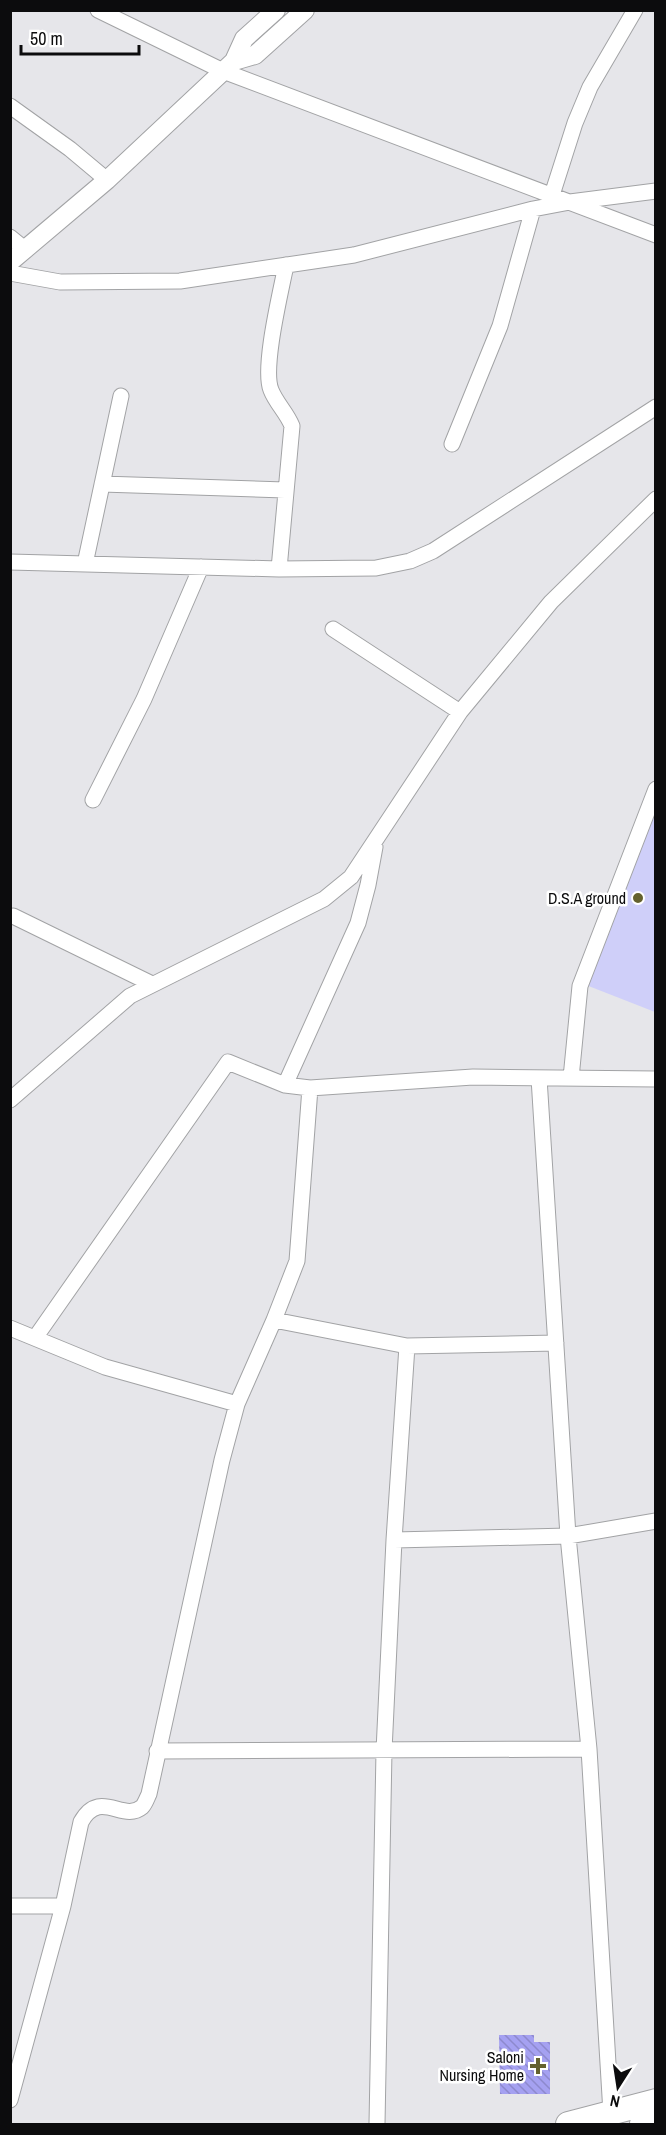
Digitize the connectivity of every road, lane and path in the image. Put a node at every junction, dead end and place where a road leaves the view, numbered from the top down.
1 (98, 10) edge
2 (276, 10) edge
3 (305, 10) edge
4 (635, 10) edge
5 (228, 66) junction
6 (10, 106) edge
7 (107, 180) junction
8 (656, 192) edge
9 (552, 195) junction
10 (570, 202) junction
11 (533, 209) junction
12 (656, 235) edge
13 (10, 237) edge
14 (26, 250) junction
15 (10, 262) edge
16 (286, 265) junction
17 (10, 273) edge
18 (121, 396) dead end
19 (656, 407) edge
20 (452, 444) dead end
21 (102, 484) junction
22 (285, 490) junction
23 (656, 499) edge
24 (10, 562) edge
25 (85, 564) junction
26 (201, 567) junction
27 (279, 569) junction
28 (333, 629) dead end
29 (460, 712) junction
30 (656, 789) edge
31 (93, 800) dead end
32 (376, 839) junction
33 (11, 916) edge
34 (152, 984) junction
35 (539, 1078) junction
36 (571, 1078) junction
37 (656, 1079) edge
38 (285, 1085) junction
39 (310, 1088) junction
40 (10, 1100) edge
41 (274, 1320) junction
42 (10, 1328) edge
43 (35, 1338) junction
44 (556, 1343) junction
45 (407, 1346) junction
46 (237, 1404) junction
47 (656, 1521) edge
48 (568, 1536) junction
49 (393, 1540) junction
50 (590, 1749) junction
51 (158, 1751) junction
52 (384, 1751) junction
53 (10, 1906) edge
54 (63, 1906) junction
55 (10, 2100) edge
56 (656, 2101) edge
57 (611, 2113) junction
58 (656, 2121) edge
59 (377, 2124) edge
60 (568, 2124) edge
61 (642, 2124) edge

1 - 5 street
2 - 5 street
3 - 5 street
4 - 9 street
5 - 7 street
5 - 9 street
6 - 7 street
7 - 14 street
8 - 10 street
9 - 10 street
10 - 11 street
10 - 12 street
11 - 16 street
11 - 20 street
13 - 14 street
14 - 15 street
16 - 17 street
16 - 22 street
18 - 21 street
19 - 27 street
21 - 22 street
21 - 25 street
22 - 27 street
23 - 29 street
24 - 25 street
25 - 26 street
26 - 27 street
26 - 31 street
28 - 29 street
29 - 32 street
30 - 36 street
32 - 34 street
32 - 38 street
33 - 34 street
34 - 40 street
35 - 36 street
35 - 39 street
35 - 44 street
36 - 37 street
38 - 39 street
38 - 43 street
39 - 41 street
41 - 45 street
41 - 46 street
42 - 43 street
43 - 46 street
44 - 45 street
44 - 48 street
45 - 49 street
46 - 51 street
47 - 48 street
48 - 49 street
48 - 50 street
49 - 52 street
50 - 52 street
50 - 57 street
51 - 52 street
51 - 54 street
52 - 59 street
53 - 54 street
54 - 55 street
56 - 57 main road
57 - 60 main road
58 - 61 main road

